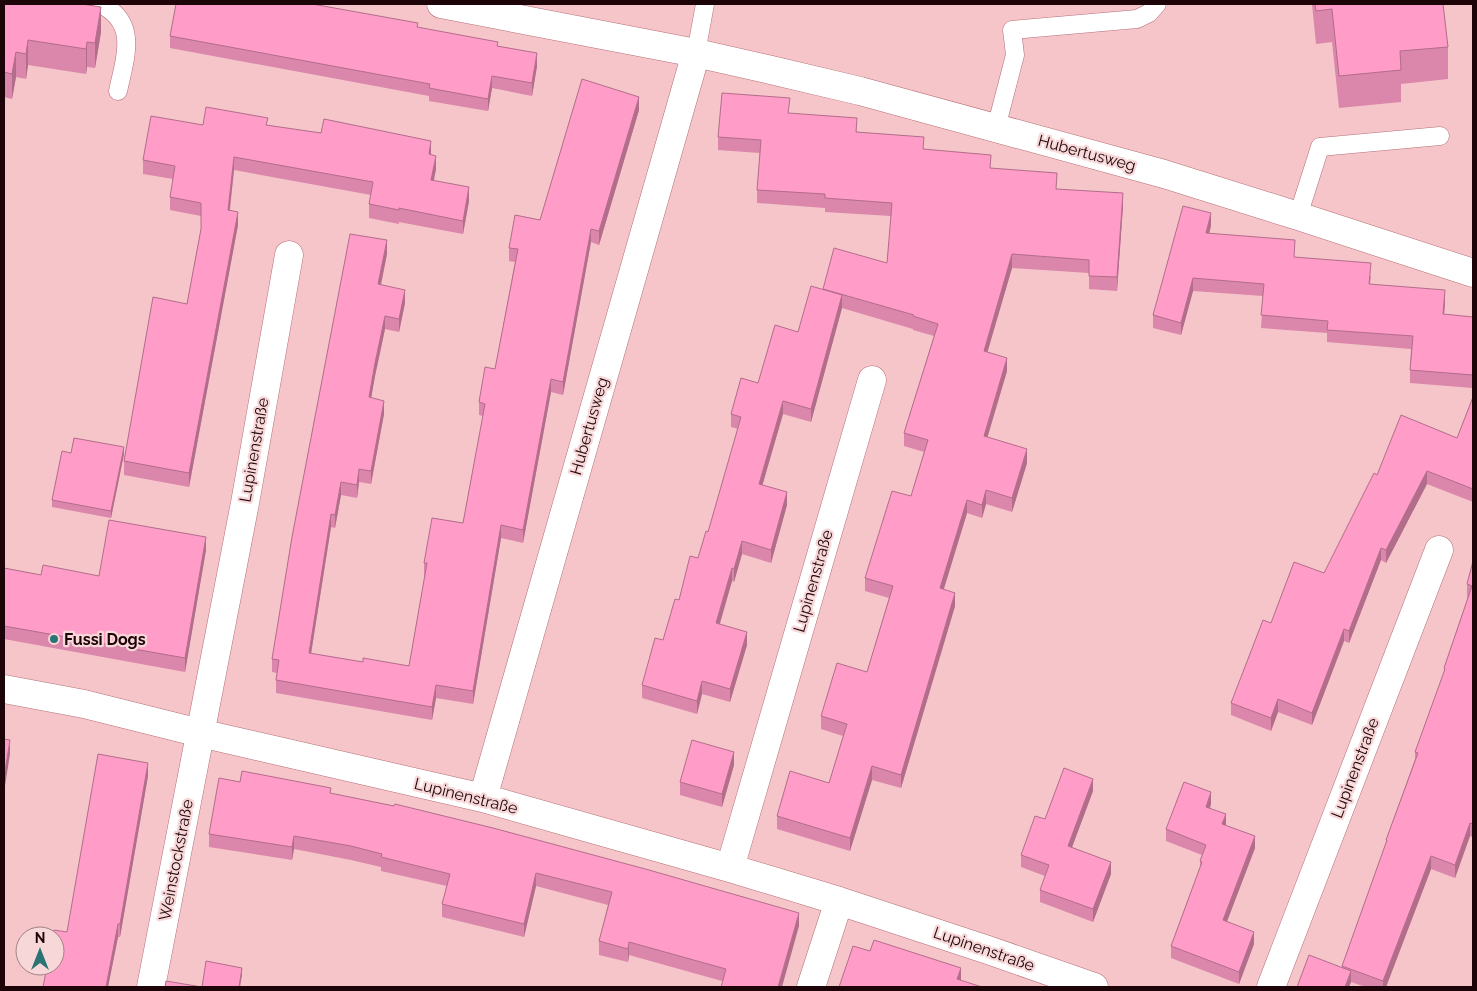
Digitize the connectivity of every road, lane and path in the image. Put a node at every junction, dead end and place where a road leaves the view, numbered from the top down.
1 (100, 4) edge
2 (441, 4) edge
3 (705, 4) edge
4 (1157, 4) edge
5 (696, 54) junction
6 (118, 92) dead end
7 (996, 128) junction
8 (1440, 136) dead end
9 (1298, 216) junction
10 (289, 256) dead end
11 (1473, 273) edge
12 (872, 380) dead end
13 (1439, 550) dead end
14 (4, 690) edge
15 (200, 733) junction
16 (483, 798) junction
17 (730, 868) junction
18 (839, 901) junction
19 (151, 987) edge
20 (811, 987) edge
21 (1094, 987) edge
22 (1270, 987) edge

1 - 6 lane
2 - 5 street, Hubertusweg
3 - 5 lane
4 - 7 lane
5 - 7 street, Hubertusweg
5 - 16 street, Hubertusweg
7 - 9 street, Hubertusweg
8 - 9 lane
9 - 11 street, Hubertusweg
10 - 15 street, Lupinenstraße
12 - 17 street, Lupinenstraße
13 - 22 street, Lupinenstraße
14 - 15 street, Lupinenstraße
15 - 16 street, Lupinenstraße
15 - 19 street, Weinstockstraße
16 - 17 street, Lupinenstraße
17 - 18 street, Lupinenstraße
18 - 20 street
18 - 21 street, Lupinenstraße

